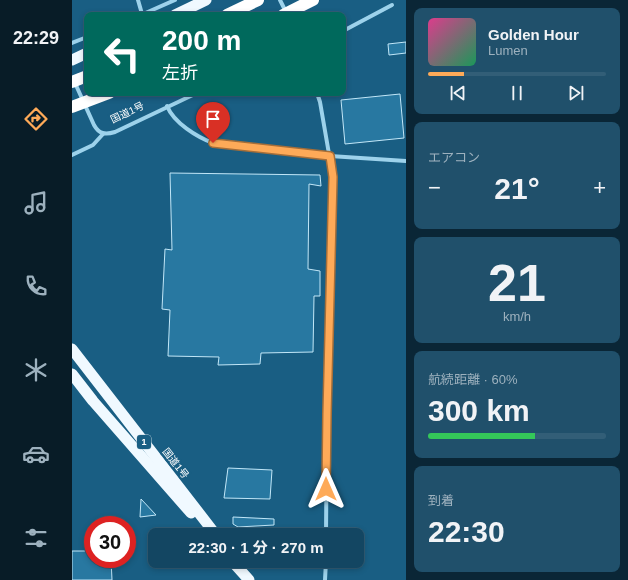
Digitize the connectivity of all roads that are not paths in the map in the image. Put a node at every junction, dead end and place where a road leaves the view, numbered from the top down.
1 (138, 0) edge
2 (175, 0) edge
3 (206, 0) edge
4 (258, 0) edge
5 (280, 0) edge
6 (313, 0) edge
7 (392, 5) dead end
8 (140, 12) edge
9 (148, 12) edge
10 (181, 12) edge
11 (233, 12) edge
12 (286, 12) edge
13 (289, 12) edge
14 (346, 29) edge
15 (84, 38) edge
16 (72, 43) edge
17 (84, 54) edge
18 (72, 60) edge
19 (72, 76) edge
20 (84, 77) edge
21 (72, 82) edge
22 (101, 96) edge
23 (190, 96) edge
24 (318, 96) edge
25 (167, 106) junction
26 (72, 107) edge
27 (103, 134) junction
28 (72, 156) edge
29 (330, 156) junction
30 (406, 161) edge
31 (72, 350) edge
32 (72, 374) edge
33 (204, 528) edge
34 (211, 528) edge
35 (326, 528) edge
36 (239, 568) edge
37 (242, 568) edge
38 (326, 568) edge
39 (250, 580) edge
40 (326, 580) edge

1 - 8 street
2 - 9 street
3 - 10 highway
4 - 11 highway
5 - 12 street
6 - 13 highway, bridge
7 - 14 street
15 - 16 street
17 - 18 highway
19 - 27 street
20 - 21 highway, bridge
22 - 26 highway, bridge
23 - 25 street, 国道1号
24 - 29 street
25 - 27 street, 国道1号
25 - 29 street
27 - 28 street, 国道1号
29 - 30 street
29 - 35 street
31 - 34 highway, 国道1号 / 1
32 - 33 highway, 国道1号 / 1
36 - 39 highway
37 - 39 highway
38 - 40 street

